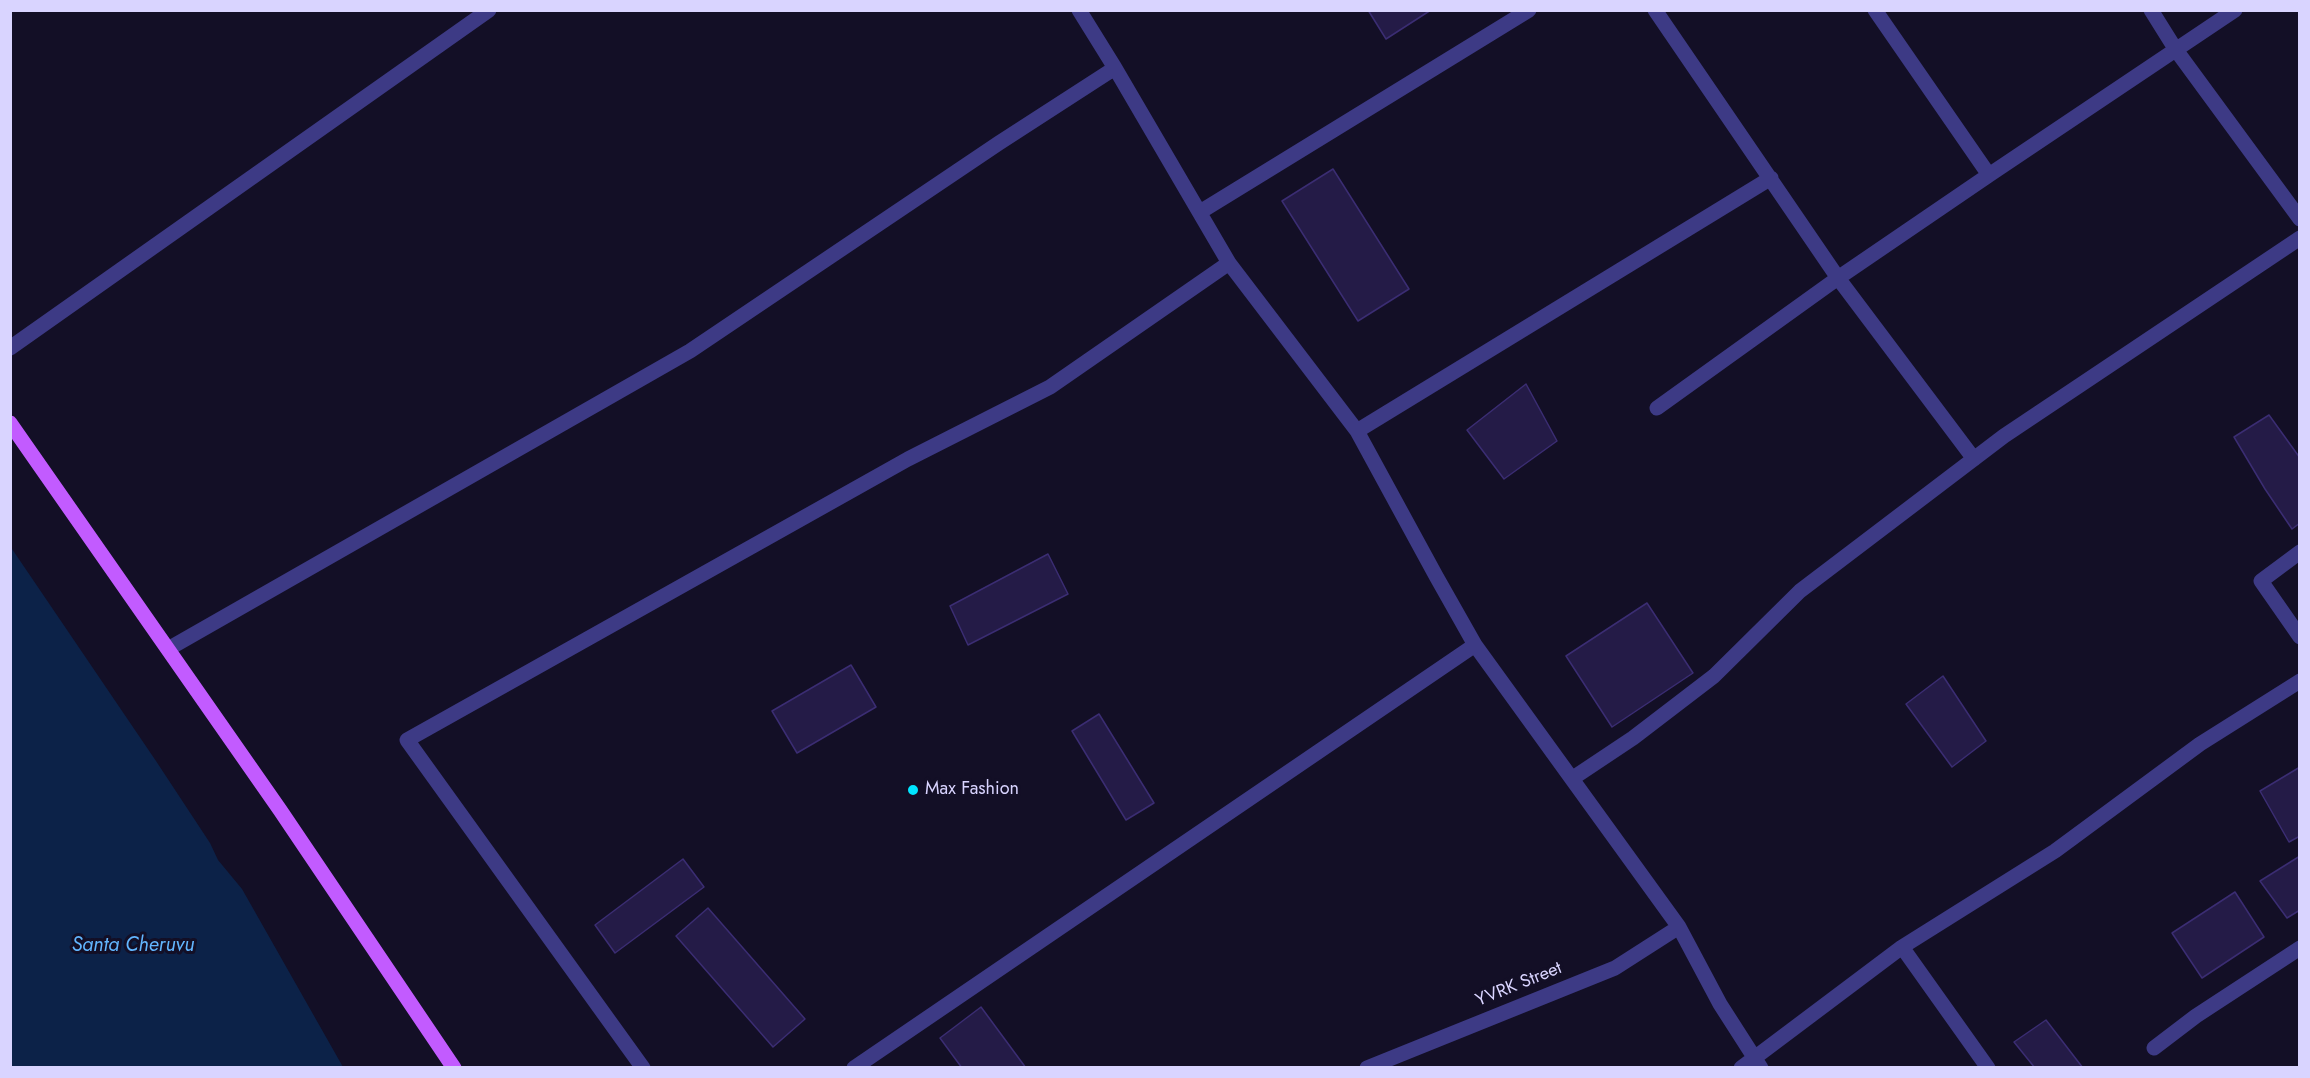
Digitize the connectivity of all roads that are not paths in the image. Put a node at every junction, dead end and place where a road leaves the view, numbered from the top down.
1 (489, 10) edge
2 (1079, 10) edge
3 (1529, 10) edge
4 (1655, 10) edge
5 (1875, 10) edge
6 (2151, 10) edge
7 (2235, 10) edge
8 (2176, 50) junction
9 (1115, 68) junction
10 (1989, 175) junction
11 (1771, 178) junction
12 (1200, 212) junction
13 (2300, 219) edge
14 (2300, 238) edge
15 (1229, 263) junction
16 (1838, 278) junction
17 (10, 348) edge
18 (1658, 408) dead end
19 (10, 423) edge
20 (1358, 431) junction
21 (1974, 459) junction
22 (2300, 552) edge
23 (2300, 637) edge
24 (1475, 645) junction
25 (168, 650) junction
26 (2300, 681) edge
27 (1573, 778) junction
28 (1679, 927) junction
29 (1902, 946) junction
30 (2300, 948) edge
31 (2154, 1048) dead end
32 (1758, 1063) edge
33 (454, 1068) edge
34 (643, 1068) edge
35 (854, 1068) edge
36 (1366, 1068) edge
37 (1741, 1068) edge
38 (1988, 1068) edge

1 - 17 street
2 - 9 street
3 - 12 street
4 - 11 street
5 - 10 street
6 - 8 street
7 - 8 street
8 - 10 street
8 - 13 street
9 - 12 street
9 - 25 street
10 - 16 street
11 - 16 street
11 - 20 street
12 - 15 street
14 - 21 street
15 - 20 street
15 - 34 street
16 - 18 street
16 - 21 street
19 - 25 main road
20 - 24 street
21 - 27 street
22 - 23 street
24 - 27 street
24 - 35 street
25 - 33 main road
26 - 29 street
27 - 28 street
28 - 32 street
28 - 36 street, YVRK Street
29 - 32 street
29 - 38 street
30 - 31 street
32 - 37 street

